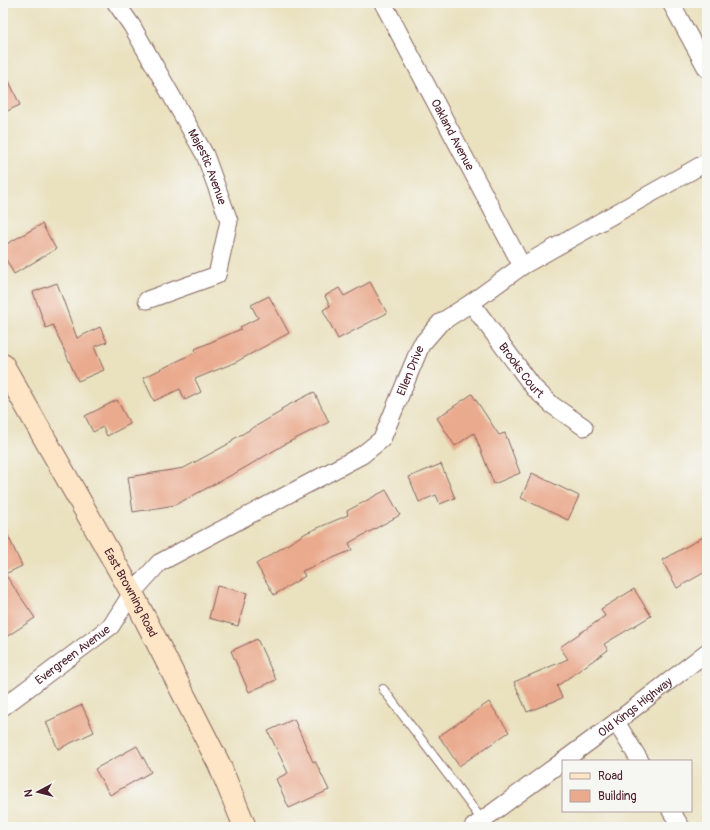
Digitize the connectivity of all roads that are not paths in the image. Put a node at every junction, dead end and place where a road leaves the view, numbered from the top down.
1 (116, 3) edge
2 (383, 3) edge
3 (671, 3) edge
4 (707, 69) edge
5 (707, 162) edge
6 (522, 266) junction
7 (148, 300) dead end
8 (471, 303) junction
9 (3, 365) edge
10 (584, 427) dead end
11 (132, 593) junction
12 (707, 652) edge
13 (383, 688) dead end
14 (3, 707) edge
15 (616, 722) junction
16 (564, 760) edge
17 (639, 760) edge
18 (562, 762) edge
19 (672, 812) edge
20 (478, 824) edge
21 (245, 827) edge
22 (680, 827) edge

1 - 7 street, Majestic Avenue
2 - 6 street, Oakland Avenue
3 - 4 street
5 - 6 street, Ellen Drive
6 - 8 street, Ellen Drive
8 - 10 street, Brooks Court
8 - 11 street, Ellen Drive
9 - 11 main road, East Browning Road
11 - 14 street, Evergreen Avenue
11 - 21 main road, East Browning Road
12 - 15 street, Old Kings Highway
13 - 20 lane
15 - 16 street, Old Kings Highway
15 - 17 street
18 - 20 street, Old Kings Highway
19 - 22 street

